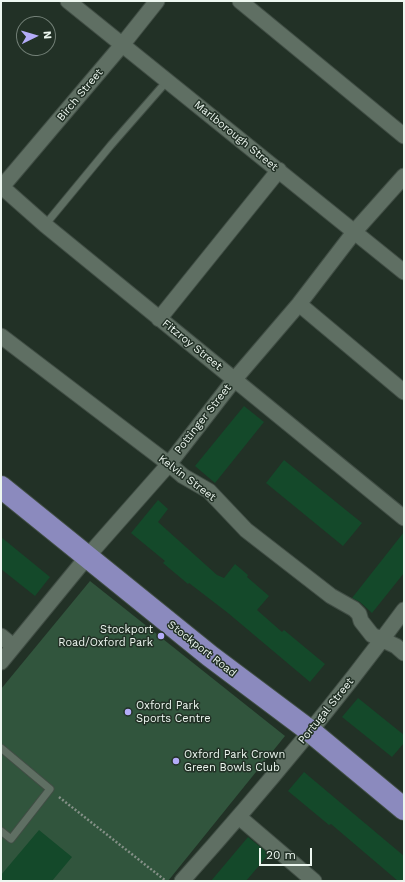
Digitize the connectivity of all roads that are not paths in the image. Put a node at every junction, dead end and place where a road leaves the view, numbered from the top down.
1 (68, 1) edge
2 (157, 1) edge
3 (240, 1) edge
4 (122, 45) junction
5 (167, 81) junction
6 (404, 136) edge
7 (279, 170) junction
8 (404, 176) edge
9 (1, 187) edge
10 (45, 225) junction
11 (355, 231) junction
12 (404, 272) edge
13 (299, 304) junction
14 (160, 319) junction
15 (1, 336) edge
16 (234, 380) junction
17 (404, 392) edge
18 (169, 464) junction
19 (1, 487) edge
20 (404, 518) edge
21 (87, 557) junction
22 (404, 610) edge
23 (1, 636) edge
24 (382, 640) junction
25 (13, 646) junction
26 (404, 653) edge
27 (1, 662) edge
28 (310, 731) junction
29 (1, 748) edge
30 (404, 809) edge
31 (239, 817) junction
32 (1, 830) edge
33 (182, 881) edge
34 (314, 881) edge

1 - 4 street, Marlborough Street
2 - 4 street, Birch Street
3 - 6 street
4 - 5 street, Marlborough Street
4 - 9 street, Birch Street
5 - 7 street, Marlborough Street
5 - 10 lane
7 - 11 street, Marlborough Street
7 - 14 street
8 - 11 street, Pottinger Street
9 - 10 street, Fitzroy Street
10 - 14 street, Fitzroy Street
11 - 12 street, Marlborough Street
11 - 13 street, Pottinger Street
13 - 16 street, Pottinger Street
13 - 17 street
14 - 16 street, Fitzroy Street
15 - 18 street, Kelvin Street
16 - 18 street, Pottinger Street
16 - 20 street, Fitzroy Street
18 - 21 street, Pottinger Street
18 - 24 street, Kelvin Street
19 - 21 highway, Stockport Road
21 - 25 street, Pottinger Street
21 - 28 highway, Stockport Road
22 - 24 street, Portugal Street
23 - 25 street
24 - 26 street, Kelvin Street
24 - 28 street, Portugal Street
25 - 27 street, Pottinger Street
28 - 30 highway, Stockport Road
28 - 31 street, Portugal Street
29 - 32 lane
31 - 33 street, Portugal Street
31 - 34 street

